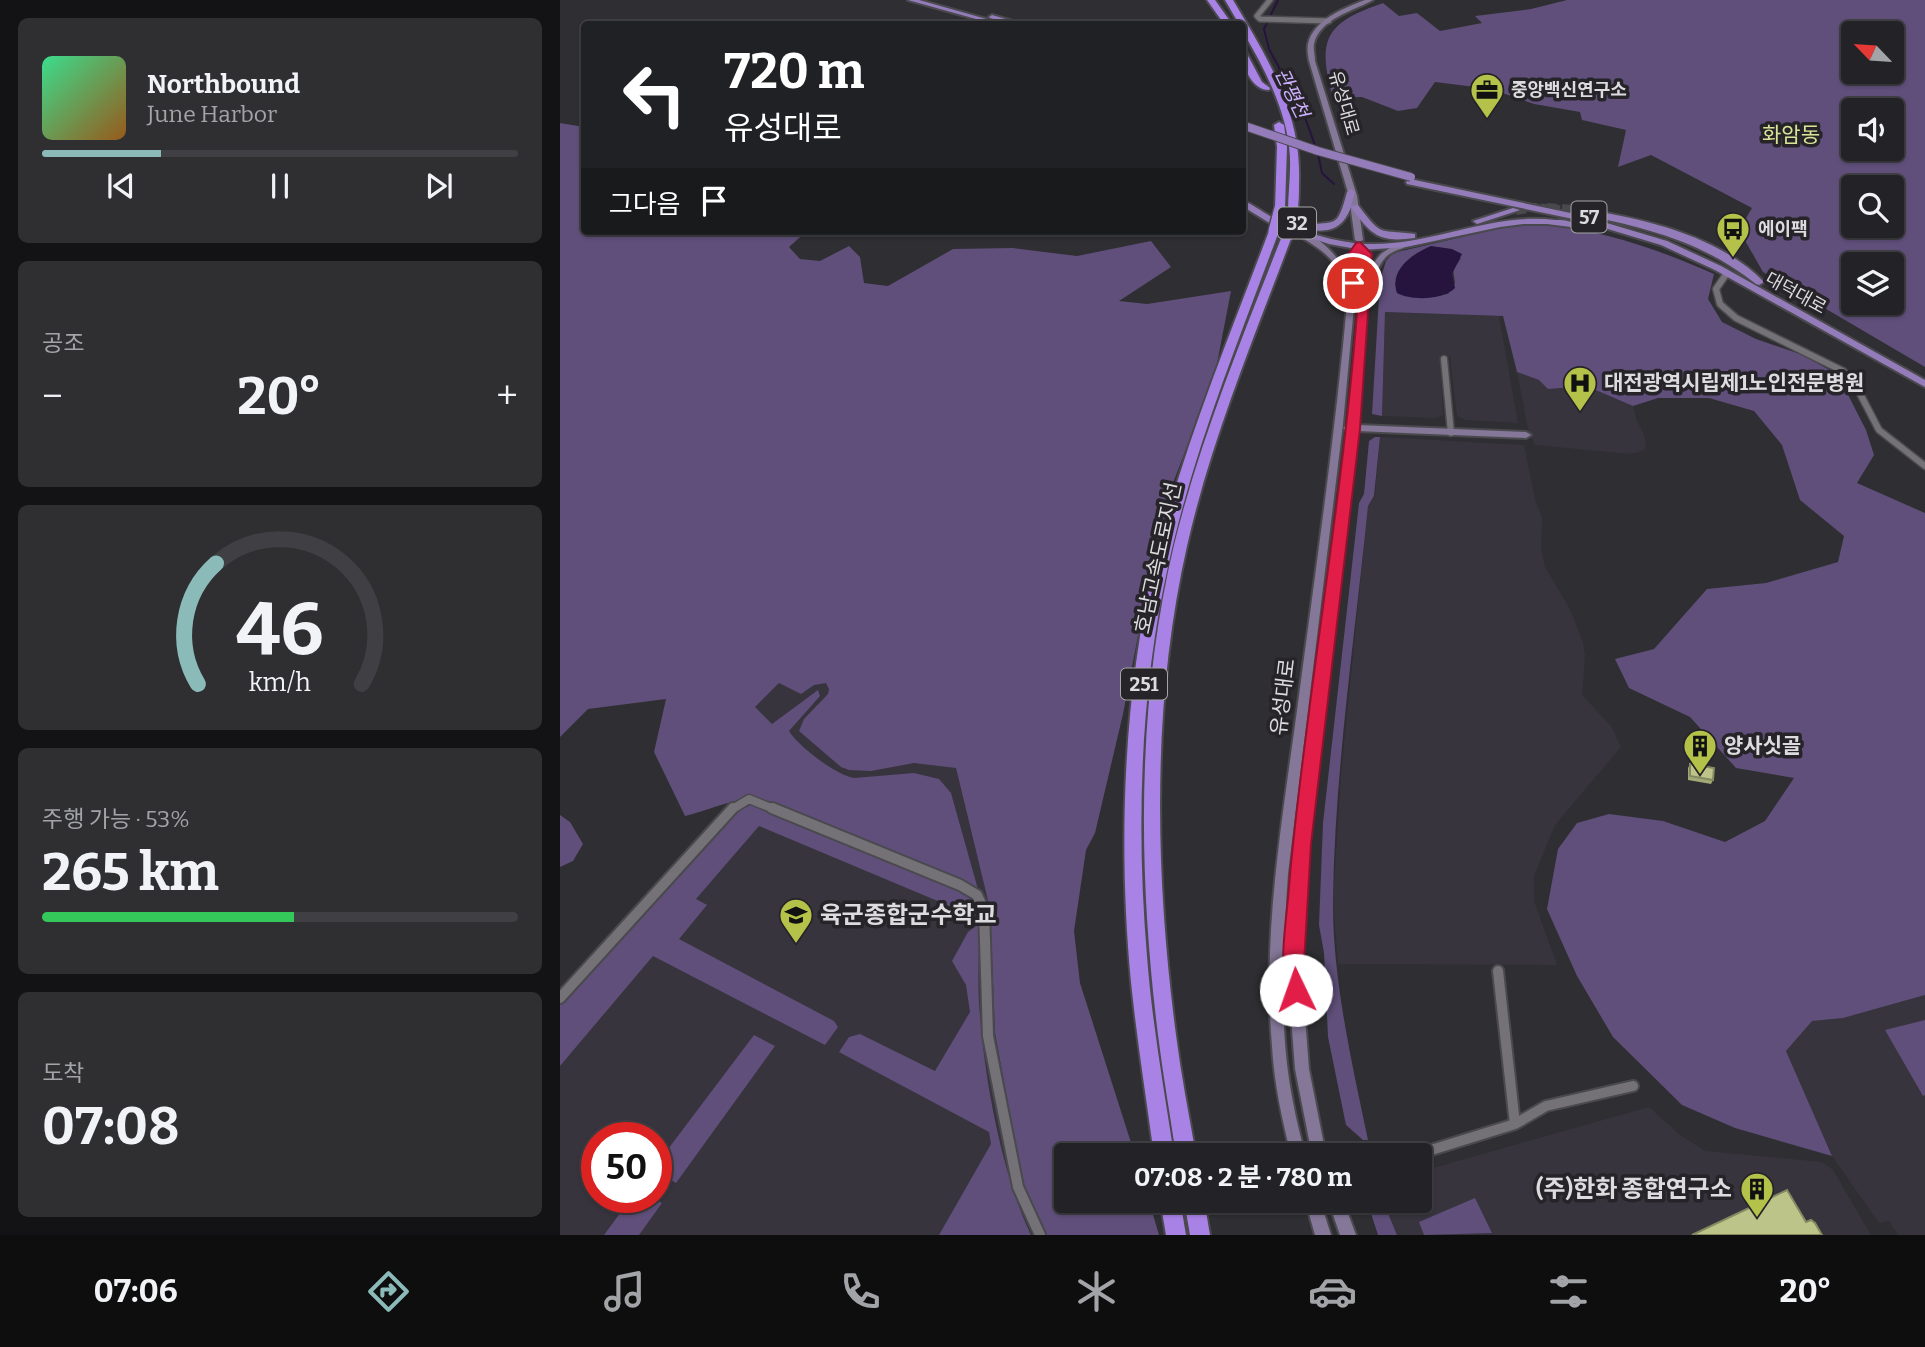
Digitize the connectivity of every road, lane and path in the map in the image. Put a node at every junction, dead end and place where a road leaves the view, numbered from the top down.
1 (911, 0) edge
2 (932, 0) edge
3 (1211, 0) edge
4 (1220, 0) edge
5 (1229, 0) edge
6 (1270, 0) edge
7 (1370, 0) edge
8 (989, 21) edge
9 (1007, 21) edge
10 (1226, 21) edge
11 (1232, 21) edge
12 (1241, 21) edge
13 (1329, 21) junction
14 (1246, 30) edge
15 (1246, 49) edge
16 (1246, 59) edge
17 (1266, 88) junction
18 (1246, 130) edge
19 (1410, 180) junction
20 (1351, 192) junction
21 (1246, 194) edge
22 (1246, 205) edge
23 (1355, 207) junction
24 (1516, 210) tunnel mouth
25 (1574, 210) tunnel mouth
26 (1320, 230) joint
27 (1292, 231) junction
28 (1411, 239) junction
29 (1359, 243) junction
30 (1687, 253) junction
31 (1727, 273) junction
32 (1759, 282) junction
33 (1364, 294) junction
34 (1351, 305) junction
35 (1444, 359) dead end
36 (1925, 376) edge
37 (1925, 384) edge
38 (1338, 428) junction
39 (1353, 429) junction
40 (1451, 433) junction
41 (1526, 435) dead end
42 (1925, 466) edge
43 (1498, 971) dead end
44 (560, 998) edge
45 (1633, 1086) dead end
46 (1515, 1124) junction
47 (1162, 1143) edge
48 (1184, 1143) edge
49 (1295, 1143) edge
50 (1317, 1143) edge
51 (1432, 1150) edge
52 (1172, 1213) edge
53 (1196, 1213) edge
54 (1316, 1213) edge
55 (1340, 1213) edge
56 (1040, 1235) edge
57 (1176, 1235) edge
58 (1200, 1235) edge
59 (1323, 1235) edge
60 (1348, 1235) edge

1 - 8 main road
2 - 9 main road
3 - 10 highway
4 - 11 highway
5 - 12 highway, 호남고속도로지선 / 251, bridge
6 - 13 street
7 - 13 main road, 유성대로
13 - 20 main road, 유성대로
14 - 27 highway, 호남고속도로지선 / 251, bridge
15 - 17 highway, 호남고속도로지선 / 251
16 - 17 highway
17 - 27 highway, 호남고속도로지선 / 251, bridge
18 - 19 main road, 57, bridge
19 - 30 main road, 57
19 - 32 main road, 57
20 - 23 main road, 유성대로
20 - 27 main road
21 - 27 main road, 32
22 - 27 main road, 32
23 - 28 main road
23 - 29 main road, 유성대로
24 - 28 main road
25 - 32 main road
26 - 27 main road
26 - 29 main road, 32
27 - 29 main road
27 - 34 main road, 32
27 - 47 highway, 호남고속도로지선 / 251
27 - 48 highway, 호남고속도로지선 / 251
28 - 29 main road
28 - 30 main road
28 - 33 main road
29 - 33 main road, 유성대로
29 - 34 main road, 유성대로 / 32
30 - 31 main road, 대덕대로 / 57
31 - 37 main road, 대덕대로 / 57
31 - 42 street
32 - 36 main road, 대덕대로 / 57
33 - 39 main road, 유성대로
34 - 38 main road, 유성대로 / 32
35 - 40 street
38 - 39 main road
38 - 49 main road, 유성대로 / 32
39 - 40 main road
39 - 50 main road, 유성대로
40 - 41 main road
43 - 46 street
44 - 56 street
45 - 46 street
46 - 51 street
52 - 57 highway
53 - 58 highway
54 - 59 main road
55 - 60 main road

